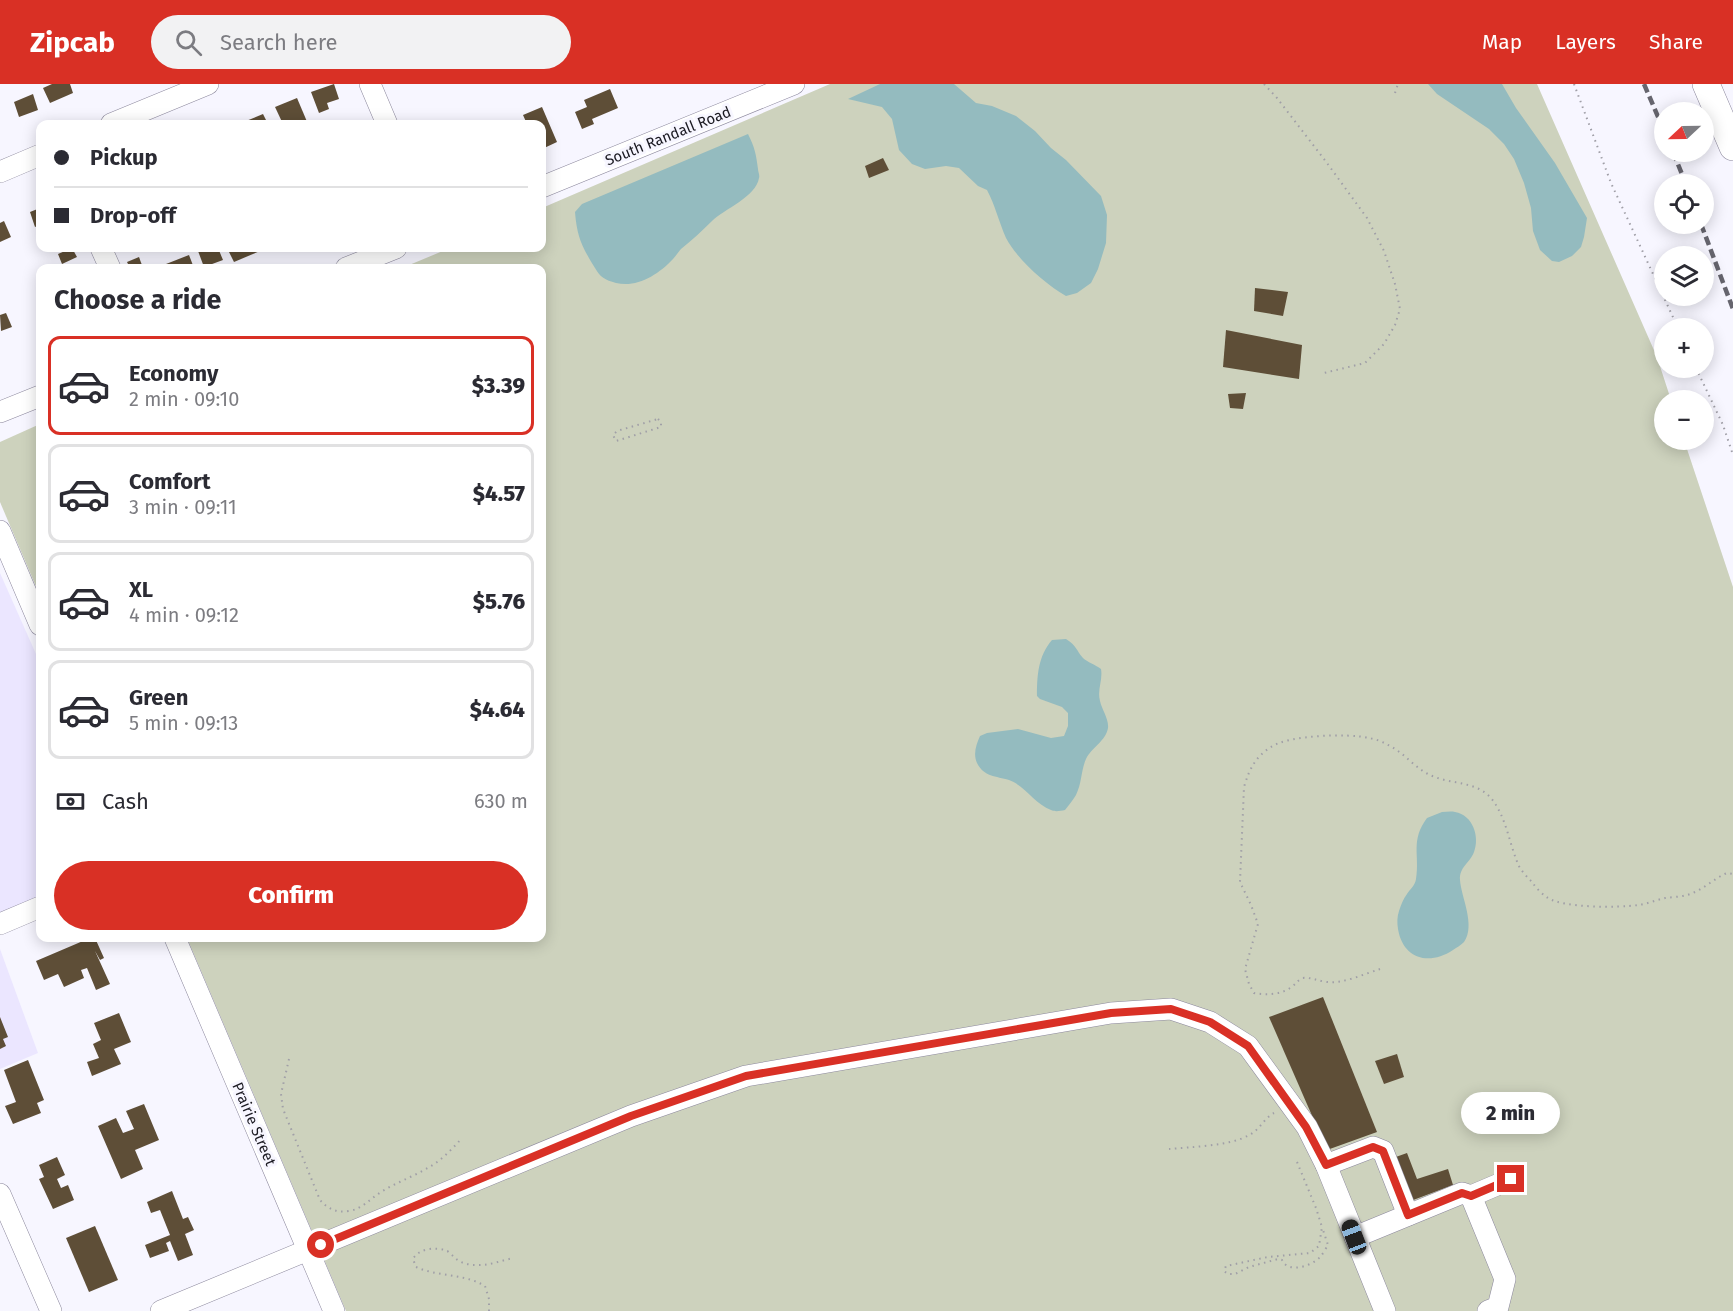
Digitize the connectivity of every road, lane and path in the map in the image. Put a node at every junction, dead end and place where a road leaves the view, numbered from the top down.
1 (208, 84) edge
2 (370, 84) edge
3 (794, 84) edge
4 (1264, 84) edge
5 (1398, 84) edge
6 (1574, 84) edge
7 (1706, 84) edge
8 (1395, 93) dead end
9 (121, 120) edge
10 (385, 120) edge
11 (1733, 147) edge
12 (36, 157) edge
13 (0, 172) edge
14 (546, 186) edge
15 (386, 252) edge
16 (356, 264) edge
17 (1673, 318) edge
18 (1324, 373) dead end
19 (1701, 378) edge
20 (36, 398) edge
21 (0, 412) edge
22 (616, 441) joint
23 (1733, 455) edge
24 (0, 531) edge
25 (36, 616) edge
26 (1733, 874) edge
27 (36, 909) edge
28 (0, 924) edge
29 (177, 942) edge
30 (1380, 969) dead end
31 (289, 1059) dead end
32 (1276, 1113) dead end
33 (462, 1138) dead end
34 (1169, 1149) dead end
35 (1297, 1162) dead end
36 (1326, 1165) junction
37 (1511, 1179) dead end
38 (0, 1194) edge
39 (1471, 1196) junction
40 (1408, 1215) junction
41 (1322, 1227) junction
42 (1354, 1237) junction
43 (308, 1250) junction
44 (514, 1258) dead end
45 (1493, 1309) edge
46 (51, 1311) edge
47 (161, 1311) edge
48 (333, 1311) edge
49 (489, 1311) edge
50 (1385, 1311) edge

1 - 9 street
2 - 10 street
3 - 14 street, South Randall Road
4 - 18 path
5 - 8 path
6 - 17 path
7 - 11 main road
12 - 13 street
15 - 16 street
19 - 23 path
20 - 21 street
22 - 22 path
24 - 25 street
26 - 30 path
27 - 28 street
29 - 43 street, Prairie Street
31 - 33 path
32 - 34 path
35 - 41 path
36 - 40 street
36 - 42 street
36 - 43 street
37 - 39 street
38 - 46 street
39 - 40 street
39 - 45 street
40 - 42 street
41 - 41 path
42 - 50 street
43 - 47 street
43 - 48 street, Prairie Street
44 - 49 path

